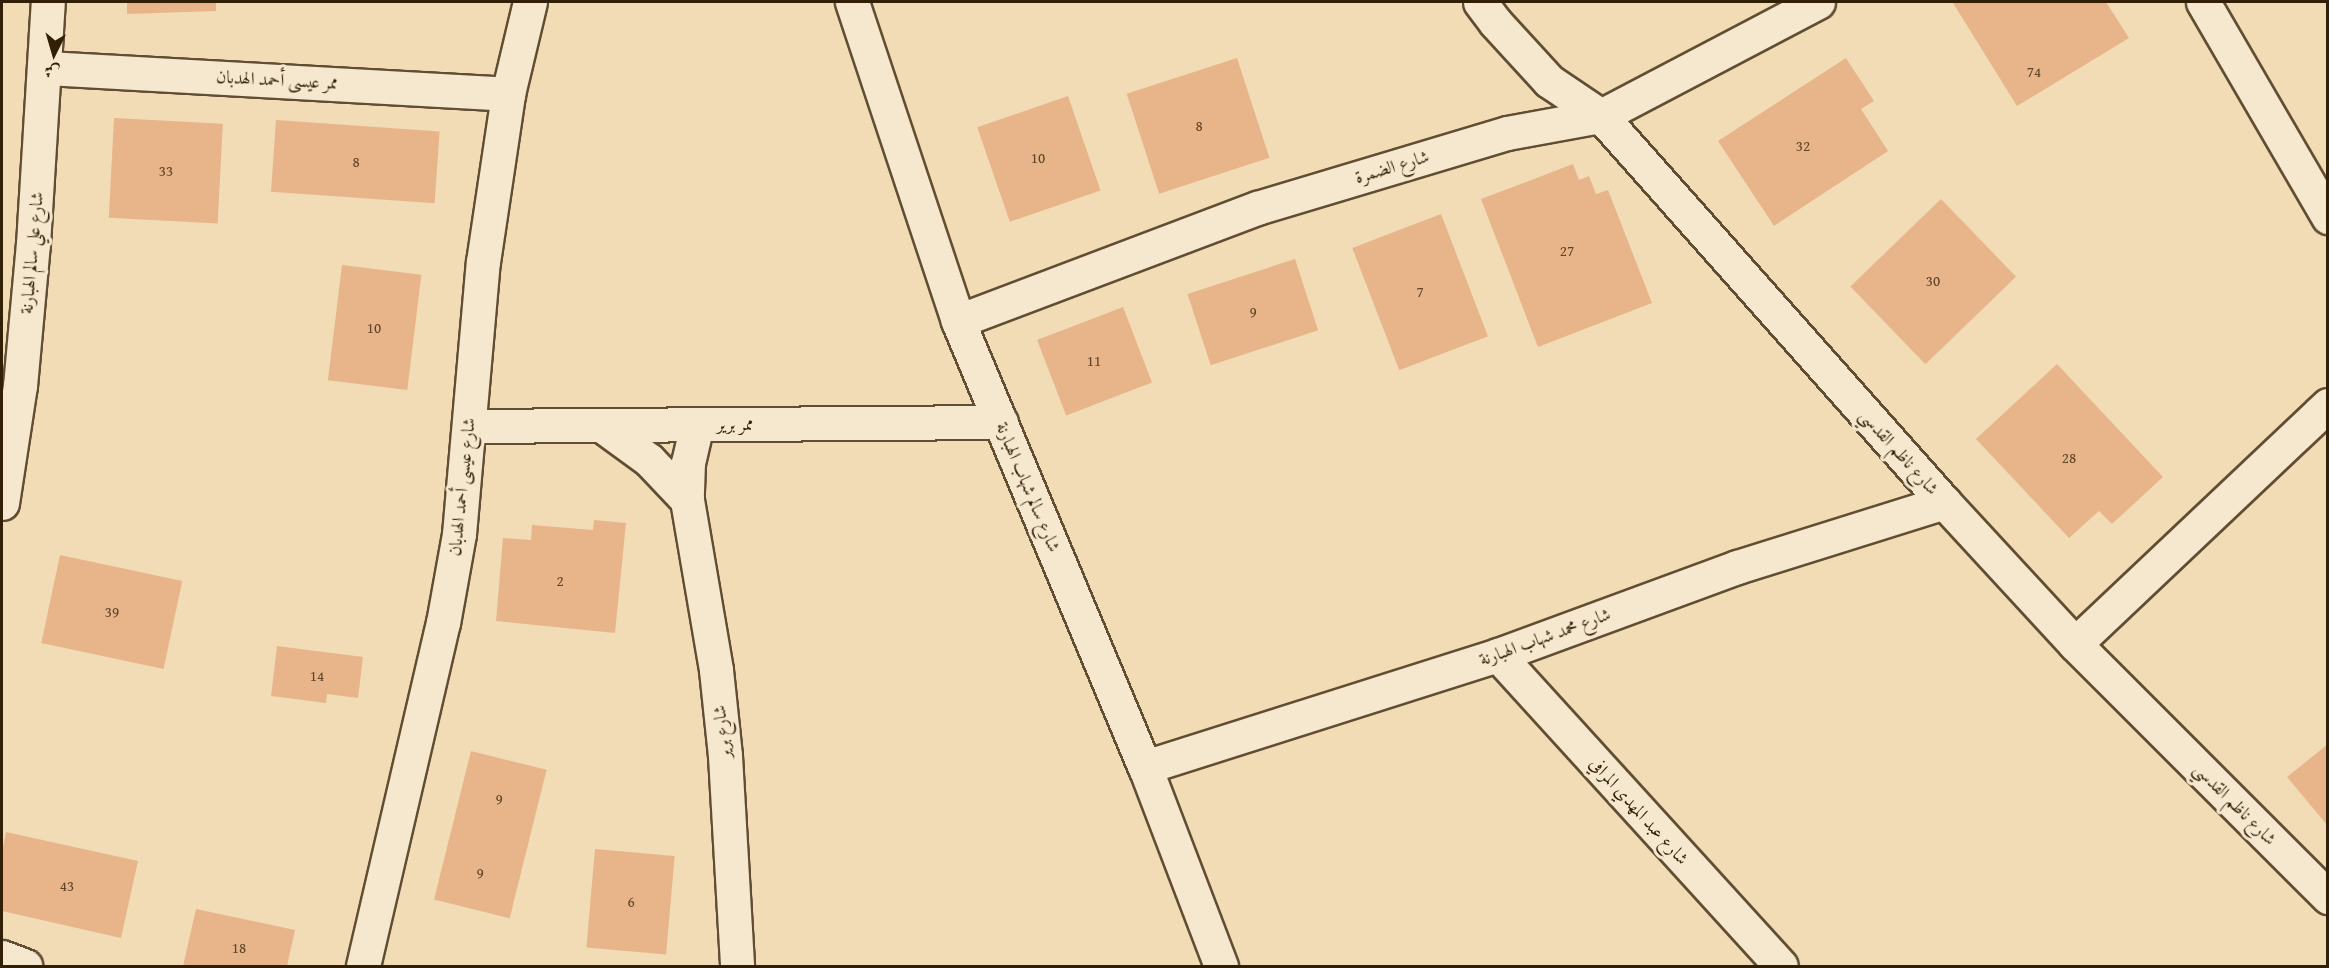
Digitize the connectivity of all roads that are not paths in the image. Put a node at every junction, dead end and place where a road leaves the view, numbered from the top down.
1 (530, 2) edge
2 (852, 2) edge
3 (1480, 2) edge
4 (1818, 2) edge
5 (2203, 2) edge
6 (40, 5) edge
7 (45, 68) junction
8 (508, 94) junction
9 (1601, 116) junction
10 (2328, 217) edge
11 (958, 321) junction
12 (2328, 405) edge
13 (1001, 422) junction
14 (698, 424) junction
15 (601, 425) junction
16 (469, 426) junction
17 (687, 500) junction
18 (1944, 502) junction
19 (2, 503) edge
20 (2075, 644) junction
21 (1498, 655) junction
22 (1145, 767) junction
23 (2328, 897) edge
24 (2, 957) edge
25 (25, 966) edge
26 (363, 966) edge
27 (737, 966) edge
28 (1221, 966) edge
29 (1781, 966) edge

1 - 8 street, شارع عيسى أحمد الهدبان
2 - 11 street, شارع سالم شهاب الهبارنة
3 - 9 street, شارع ناظم القدسي
4 - 9 street, شارع الضمرة
5 - 10 street
6 - 7 street, شارع علي سالم الهبارنة
7 - 8 street, ممر عيسى أحمد الهدبان
7 - 19 street, شارع علي سالم الهبارنة
8 - 16 street, شارع عيسى أحمد الهدبان
9 - 11 street, شارع الضمرة
9 - 18 street, شارع ناظم القدسي
11 - 13 street, شارع سالم شهاب الهبارنة
12 - 20 street
13 - 14 street, ممر برير
13 - 22 street, شارع سالم شهاب الهبارنة
14 - 15 street, ممر برير
14 - 17 street, شارع برير
15 - 16 street, ممر برير
15 - 17 street
16 - 26 street, شارع عيسى أحمد الهدبان
17 - 27 street, شارع برير
18 - 20 street, شارع ناظم القدسي
18 - 21 street, شارع محمد شهاب الهبارنة
20 - 23 street, شارع ناظم القدسي
21 - 22 street, شارع محمد شهاب الهبارنة
21 - 29 street, شارع عبد المهدي المرافي
22 - 28 street, شارع سالم شهاب الهبارنة
24 - 25 street

